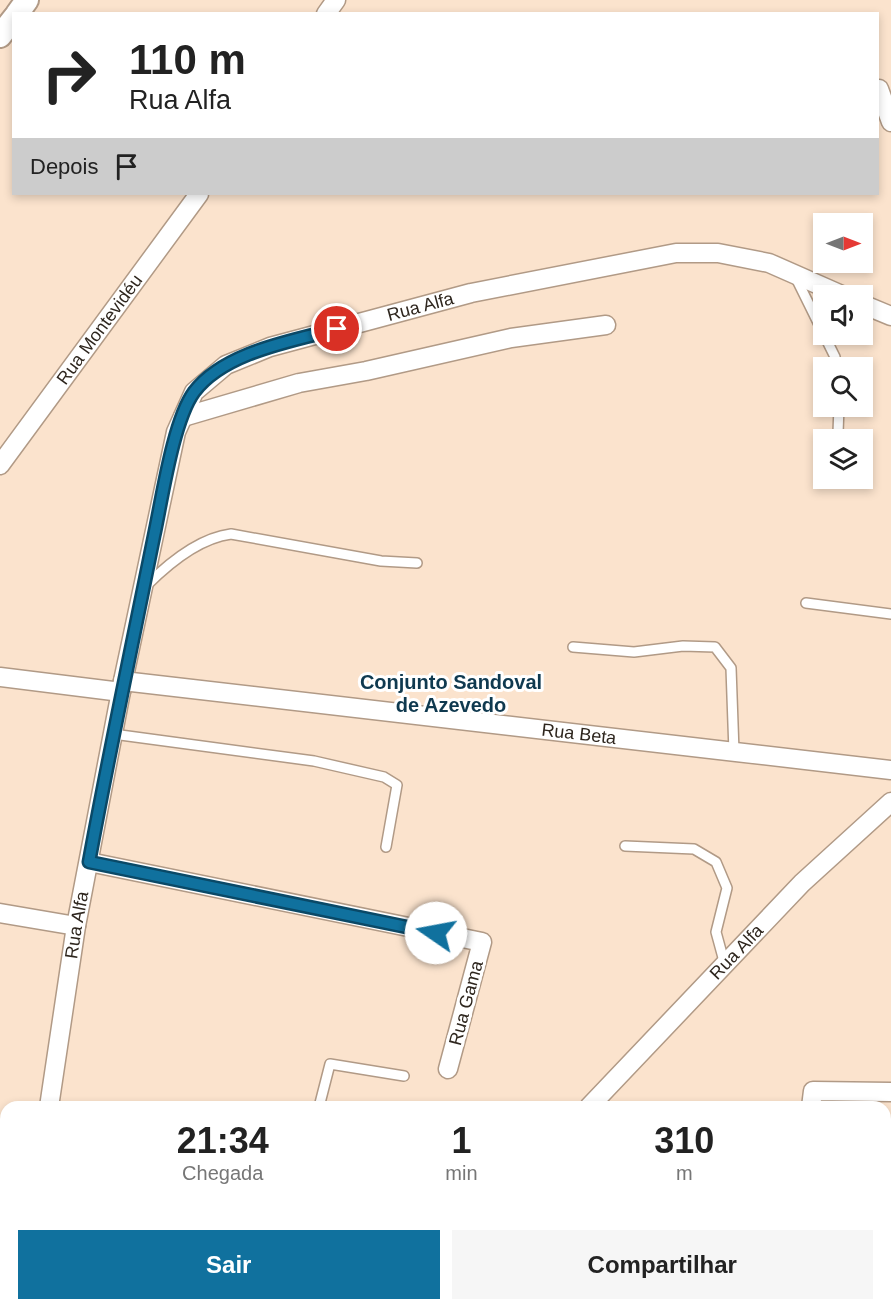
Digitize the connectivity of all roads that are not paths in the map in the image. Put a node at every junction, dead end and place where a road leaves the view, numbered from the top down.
1 (27, 0) edge
2 (18, 12) edge
3 (12, 21) edge
4 (0, 36) edge
5 (882, 88) edge
6 (891, 122) edge
7 (198, 195) edge
8 (794, 274) junction
9 (819, 285) edge
10 (873, 309) edge
11 (891, 316) edge
12 (606, 325) dead end
13 (835, 357) edge
14 (183, 417) junction
15 (0, 465) edge
16 (417, 563) dead end
17 (143, 588) junction
18 (806, 603) dead end
19 (891, 614) edge
20 (573, 647) dead end
21 (0, 677) edge
22 (122, 687) junction
23 (113, 734) junction
24 (734, 752) junction
25 (891, 770) edge
26 (891, 802) edge
27 (625, 846) dead end
28 (386, 847) dead end
29 (89, 862) junction
30 (0, 913) edge
31 (76, 926) junction
32 (724, 965) junction
33 (448, 1069) dead end
34 (404, 1076) dead end
35 (891, 1092) edge
36 (812, 1099) edge
37 (50, 1101) edge
38 (321, 1101) edge
39 (595, 1101) edge

1 - 2 street
3 - 4 street
5 - 6 street
7 - 15 street, Rua Montevidéu
8 - 9 street, Rua Alfa
8 - 13 lane
8 - 14 street, Rua Alfa
10 - 11 street
12 - 14 street
14 - 17 street, Rua Alfa
16 - 17 lane
17 - 22 street, Rua Alfa
18 - 19 lane
20 - 24 lane
21 - 22 street, Rua Beta
22 - 23 street, Rua Alfa
22 - 24 street, Rua Beta
23 - 28 lane
23 - 29 street, Rua Alfa
24 - 25 street, Rua Beta
26 - 32 street, Rua Alfa
27 - 32 lane
29 - 31 street, Rua Alfa
29 - 33 street, Rua Gama
30 - 31 street
31 - 37 street, Rua Alfa
32 - 39 street, Rua Alfa
34 - 38 lane
35 - 36 street

